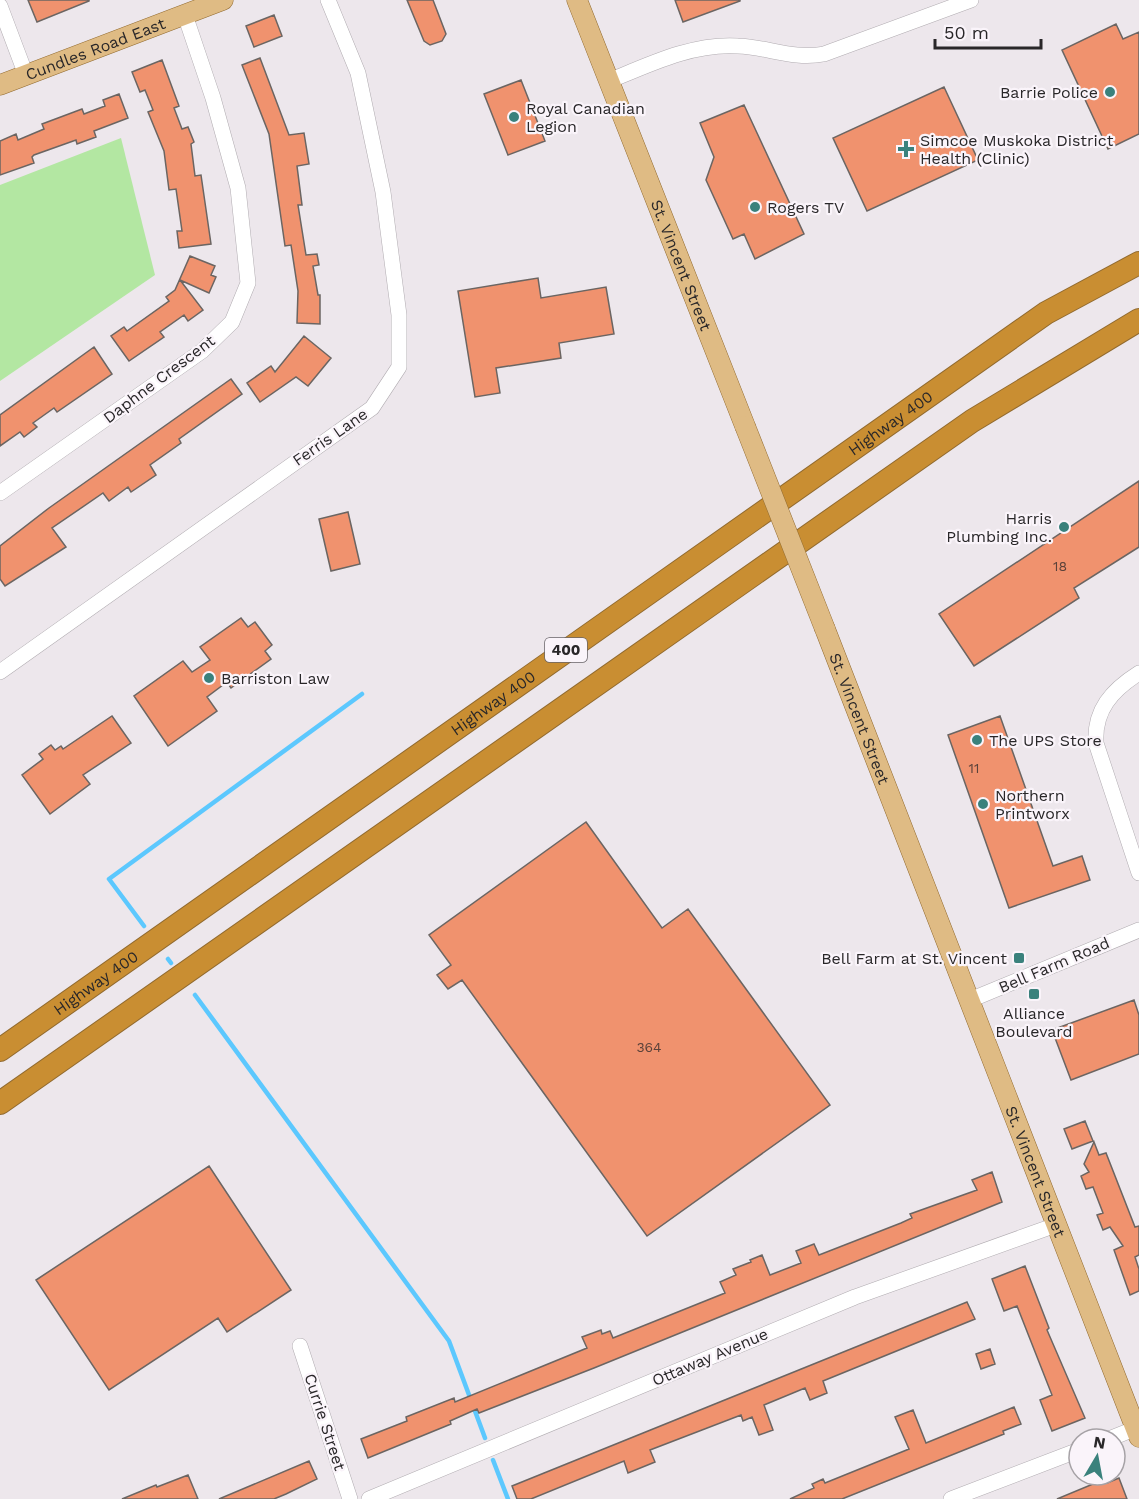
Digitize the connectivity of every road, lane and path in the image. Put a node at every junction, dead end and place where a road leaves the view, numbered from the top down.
1 (223, 0) edge
2 (328, 0) edge
3 (576, 0) edge
4 (972, 0) edge
5 (0, 6) edge
6 (185, 15) junction
7 (26, 75) junction
8 (609, 81) junction
9 (0, 85) edge
10 (1139, 263) edge
11 (1139, 320) edge
12 (0, 493) edge
13 (0, 672) edge
14 (1139, 673) edge
15 (1139, 873) edge
16 (1139, 930) edge
17 (970, 1000) junction
18 (0, 1050) edge
19 (0, 1103) edge
20 (1056, 1226) junction
21 (300, 1346) dead end
22 (1138, 1431) edge
23 (1067, 1455) edge
24 (350, 1499) edge
25 (369, 1499) edge
26 (953, 1499) edge

1 - 6 main road, Cundles Road East
2 - 13 street, Ferris Lane
3 - 8 main road, St. Vincent Street
4 - 8 street
5 - 7 street
6 - 7 main road, Cundles Road East
6 - 12 street, Daphne Crescent
7 - 9 main road, Cundles Road East
8 - 17 main road, St. Vincent Street, bridge
10 - 18 highway, Highway 400 / 400
11 - 19 highway, 400
14 - 15 street
16 - 17 street, Bell Farm Road
17 - 20 main road, St. Vincent Street
20 - 22 main road, St. Vincent Street
20 - 25 street, Ottaway Avenue
21 - 24 street, Currie Street
23 - 26 street

